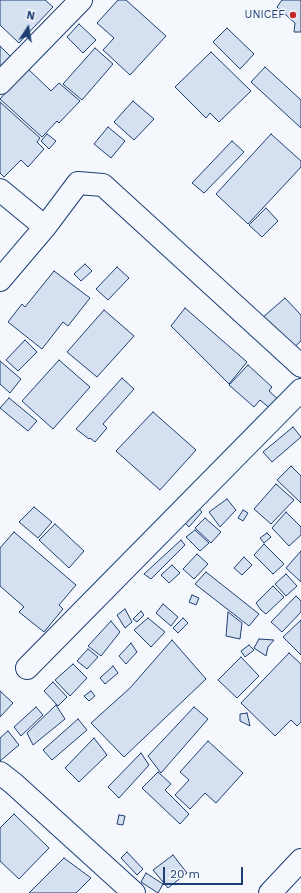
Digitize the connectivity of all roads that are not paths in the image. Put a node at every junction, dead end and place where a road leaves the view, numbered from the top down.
1 (81, 0) edge
2 (0, 83) edge
3 (0, 190) edge
4 (44, 227) junction
5 (0, 280) edge
6 (301, 366) edge
7 (301, 390) edge
8 (27, 668) dead end
9 (0, 773) edge
10 (301, 860) edge
11 (134, 893) edge
12 (270, 893) edge

1 - 2 street
3 - 4 street
4 - 5 street
4 - 6 street
7 - 8 street
9 - 11 street
10 - 12 street

